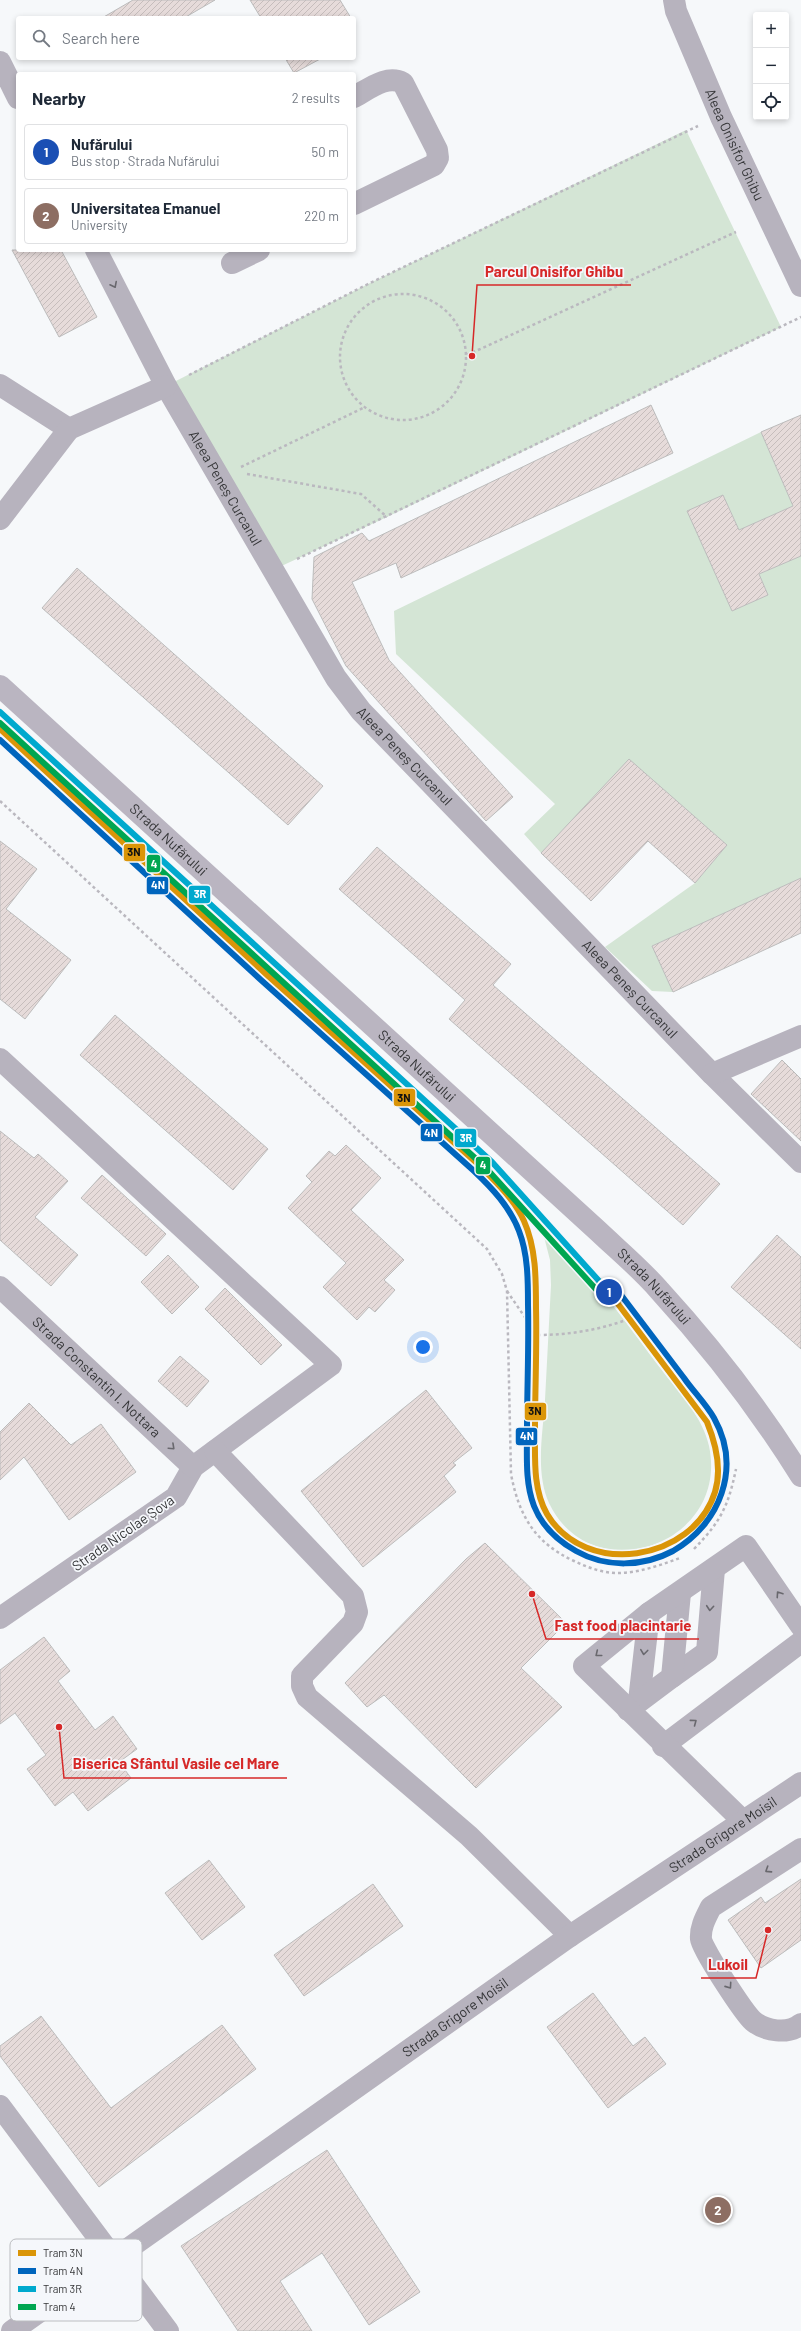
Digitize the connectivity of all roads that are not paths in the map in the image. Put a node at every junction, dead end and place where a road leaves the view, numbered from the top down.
1 (674, 0) edge
2 (0, 62) edge
3 (16, 94) edge
4 (356, 96) edge
5 (356, 203) edge
6 (97, 252) edge
7 (255, 252) edge
8 (232, 263) dead end
9 (801, 286) edge
10 (0, 385) edge
11 (166, 386) junction
12 (69, 429) junction
13 (0, 519) edge
14 (0, 686) edge
15 (801, 1036) edge
16 (0, 1059) edge
17 (712, 1074) junction
18 (801, 1162) edge
19 (0, 1287) edge
20 (215, 1451) junction
21 (193, 1467) junction
22 (801, 1476) edge
23 (714, 1569) junction
24 (680, 1593) junction
25 (649, 1613) junction
26 (0, 1618) edge
27 (801, 1626) edge
28 (801, 1642) edge
29 (672, 1677) junction
30 (633, 1706) junction
31 (663, 1746) junction
32 (801, 1783) edge
33 (743, 1821) junction
34 (801, 1848) edge
35 (570, 1936) junction
36 (801, 2024) edge
37 (0, 2106) edge
38 (99, 2239) edge
39 (142, 2241) edge
40 (142, 2296) edge
41 (27, 2321) edge
42 (12, 2331) edge
43 (168, 2331) edge

1 - 9 street, Aleea Onisifor Ghibu
2 - 3 street
4 - 5 street
6 -> 11 street, Aleea Peneș Curcanul
7 - 8 street
10 - 12 street
11 - 12 street
11 - 17 street, Aleea Peneș Curcanul
12 - 13 street
14 - 22 main road, Strada Nufărului
15 - 17 street
16 - 20 street, Strada Nicolae Șova
17 - 18 street, Aleea Peneș Curcanul
19 -> 21 street, Strada Constantin I. Nottara
20 - 21 street, Strada Nicolae Șova
20 - 35 street
21 - 26 street, Strada Nicolae Șova
23 - 24 street
27 -> 23 street
23 -> 29 street
24 - 25 street
24 - 29 street
25 -> 30 street
25 -> 30 street
31 -> 28 street
29 - 30 street
30 - 31 street
31 - 33 street
32 - 33 street, Strada Grigore Moisil
33 - 35 street, Strada Grigore Moisil
34 -> 36 street
35 - 39 street, Strada Grigore Moisil
37 - 38 street
40 - 43 street
41 - 42 street, Strada Grigore Moisil

